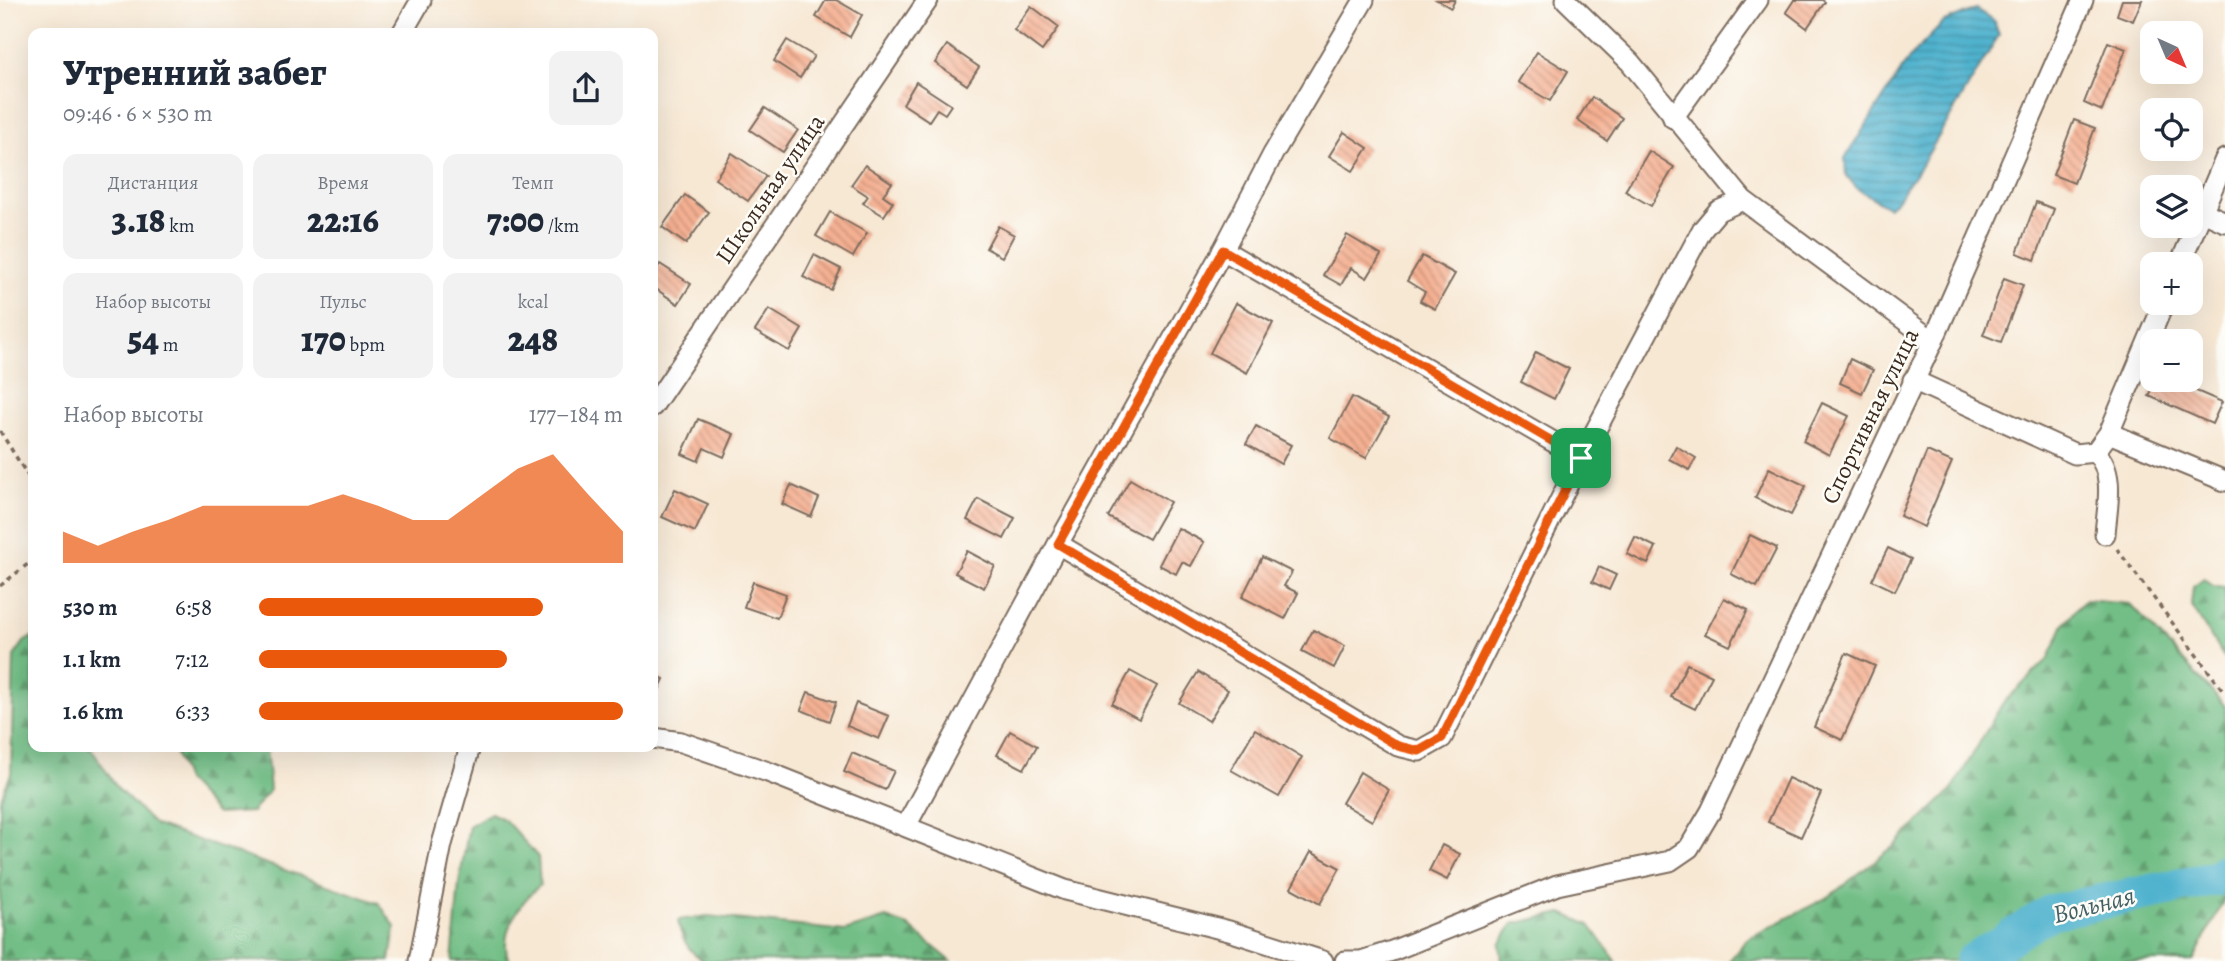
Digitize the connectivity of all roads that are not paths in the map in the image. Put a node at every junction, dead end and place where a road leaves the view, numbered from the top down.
1 (421, 0) edge
2 (928, 0) edge
3 (1364, 0) edge
4 (1566, 0) edge
5 (1758, 0) edge
6 (2083, 0) edge
7 (405, 28) edge
8 (1673, 118) junction
9 (2225, 159) edge
10 (1743, 200) junction
11 (2203, 212) joint
12 (2225, 222) edge
13 (1223, 250) junction
14 (2159, 315) edge
15 (1933, 341) junction
16 (1913, 380) junction
17 (658, 399) edge
18 (2109, 433) junction
19 (2095, 452) junction
20 (1581, 458) junction
21 (2225, 481) edge
22 (2105, 534) road end
23 (1058, 544) junction
24 (658, 739) edge
25 (469, 752) edge
26 (906, 826) junction
27 (419, 961) edge
28 (1323, 961) edge
29 (1345, 961) edge

1 - 7 street
2 - 17 street, Школьная улица
3 - 13 street
4 - 8 street
5 - 8 street
6 - 15 street, Спортивная улица
8 - 10 street
9 - 11 street
10 - 15 street
10 - 20 street
11 - 12 street
13 - 20 street
13 - 23 street
14 - 18 street
15 - 16 street, Спортивная улица
16 - 19 street
16 - 29 street, Спортивная улица
18 - 19 street
18 - 21 street
19 - 22 street
20 - 23 street
23 - 26 street
24 - 26 street
25 - 27 street
26 - 28 street

